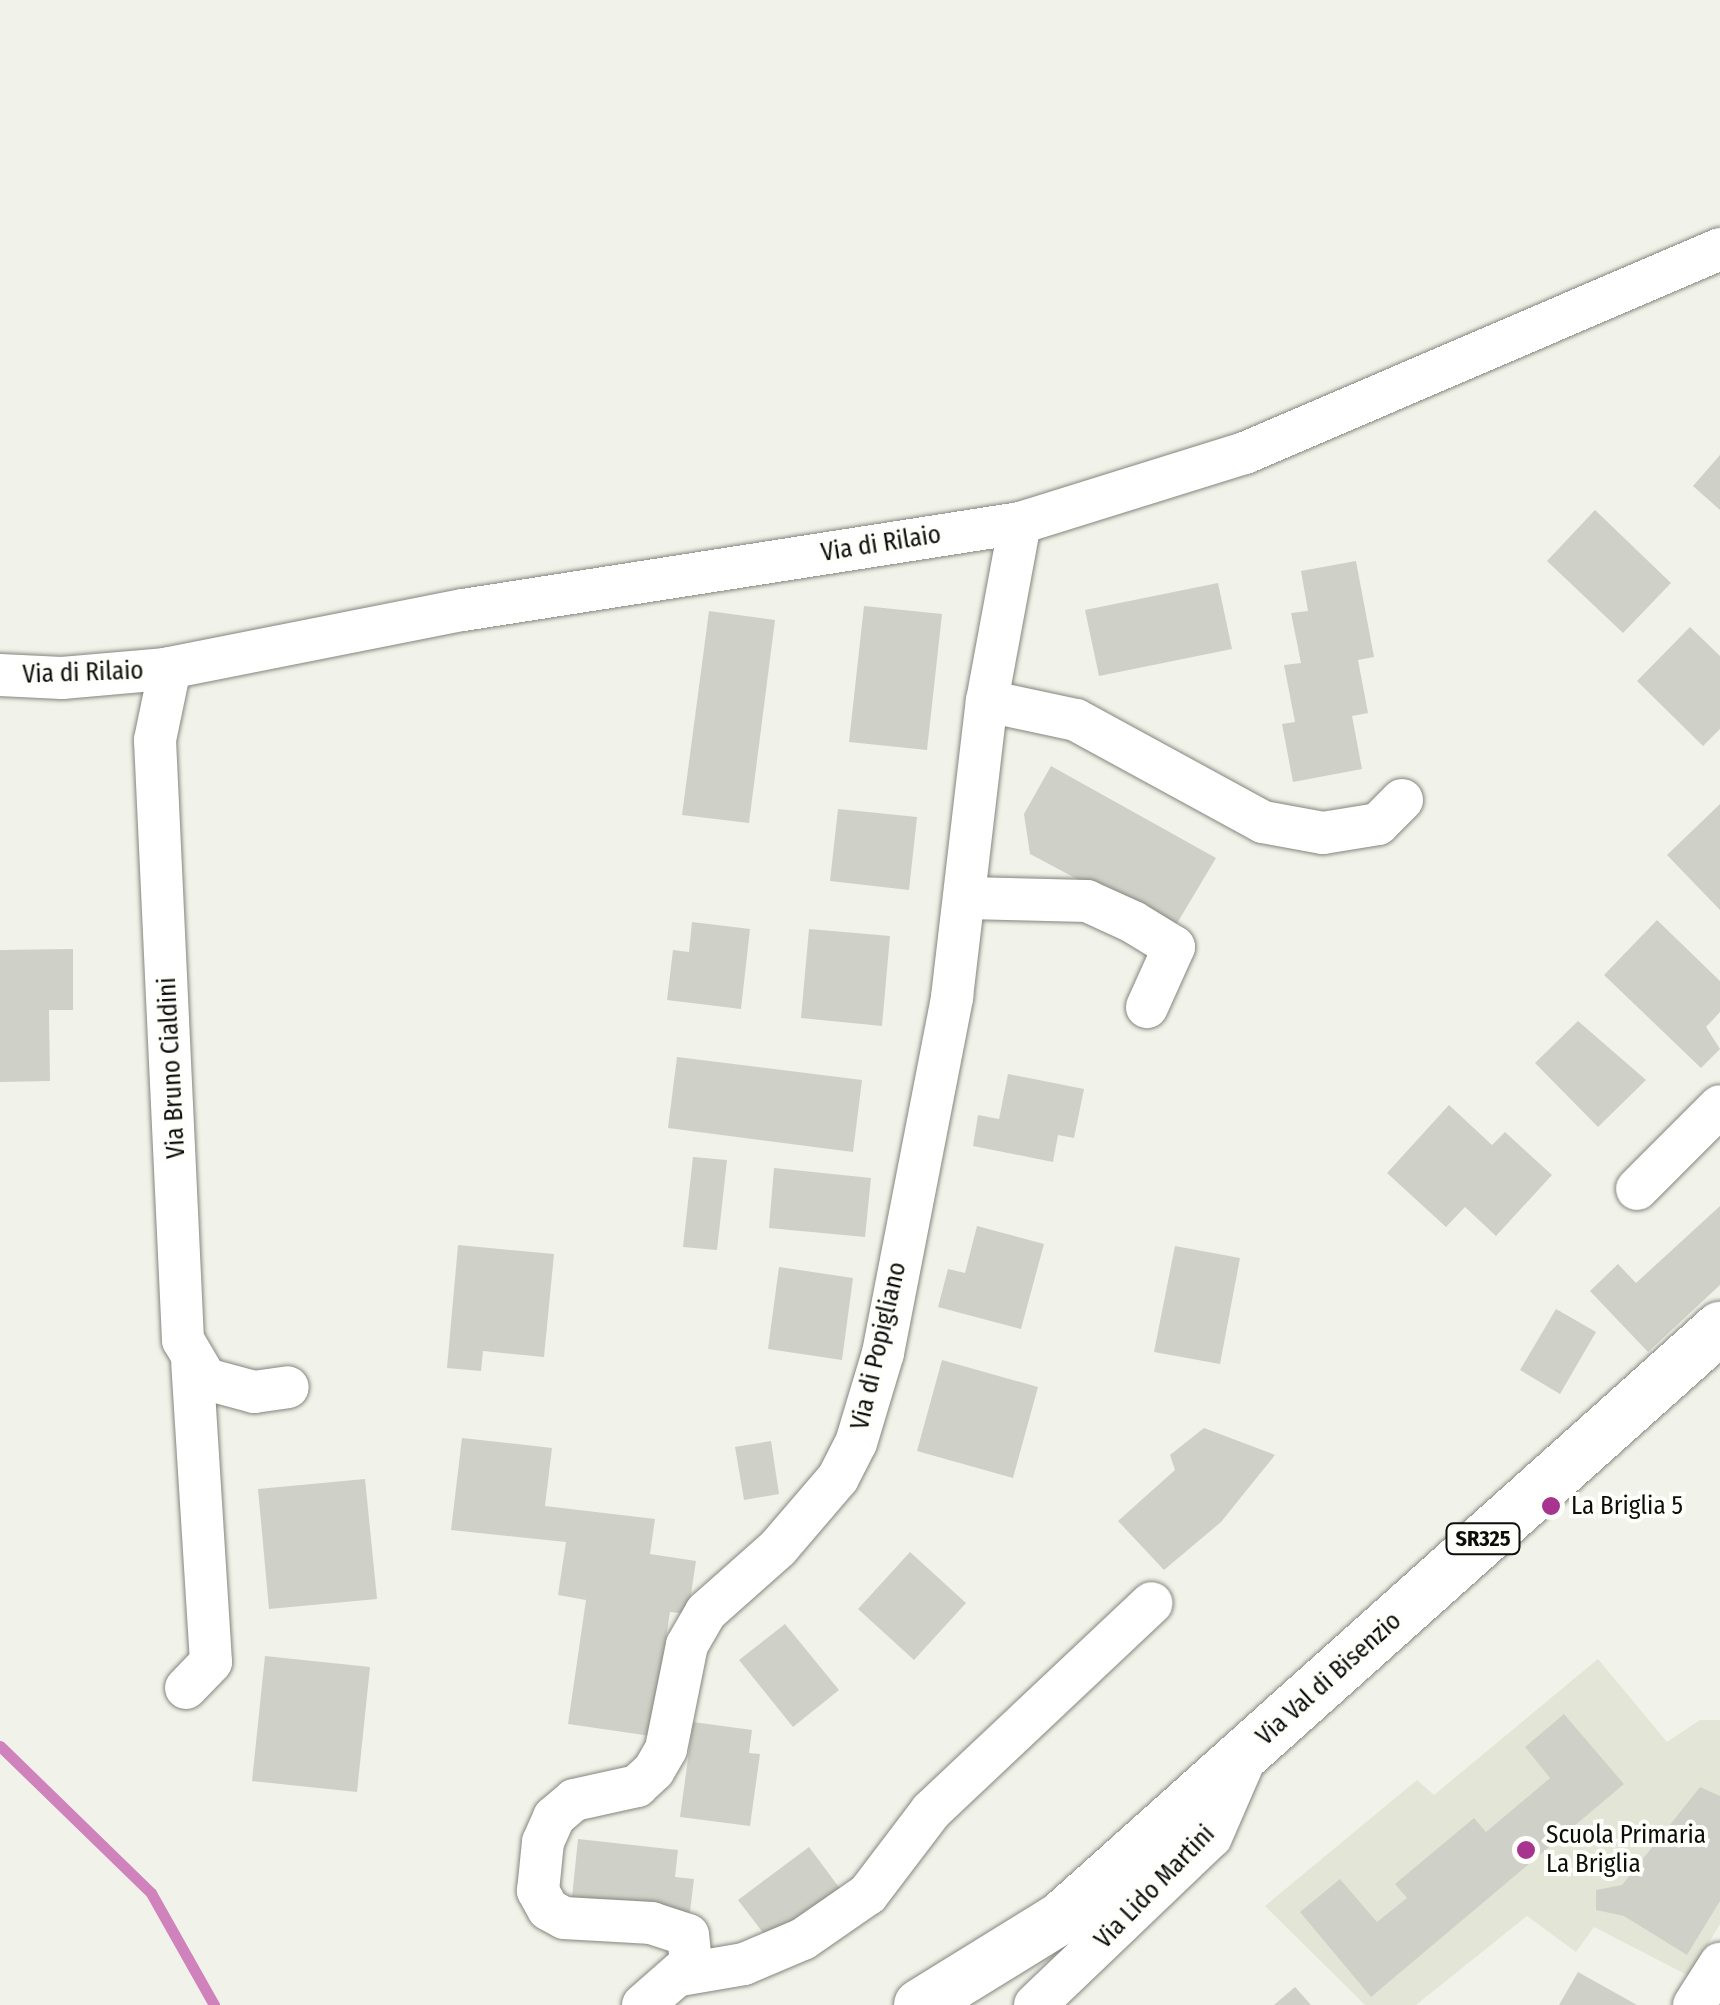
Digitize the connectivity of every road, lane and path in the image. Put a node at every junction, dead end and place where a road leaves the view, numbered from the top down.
1 (1720, 249) edge
2 (1020, 523) junction
3 (170, 668) junction
4 (0, 675) edge
5 (987, 702) junction
6 (1402, 800) dead end
7 (968, 898) junction
8 (1147, 1007) dead end
9 (1720, 1106) edge
10 (1638, 1189) dead end
11 (1720, 1328) edge
12 (192, 1364) junction
13 (288, 1387) dead end
14 (1152, 1602) dead end
15 (186, 1688) dead end
16 (1248, 1752) junction
17 (1720, 1964) edge
18 (680, 1975) junction
19 (642, 2005) edge
20 (920, 2005) edge
21 (1035, 2005) edge
22 (1694, 2005) edge

1 - 2 street, Via di Rilaio
2 - 3 street, Via di Rilaio
2 - 5 street, Via di Popigliano
3 - 4 street, Via di Rilaio
3 - 12 street, Via Bruno Cialdini
5 - 6 street
5 - 7 street, Via di Popigliano
7 - 8 street
7 - 18 street, Via di Popigliano
9 - 10 street
11 - 16 main road, Via Val di Bisenzio / SR325
12 - 13 street
12 - 15 street, Via Bruno Cialdini
14 - 18 street
16 - 20 main road, Via Val di Bisenzio / SR325
16 - 21 street, Via Lido Martini
17 - 22 street
18 - 19 street

